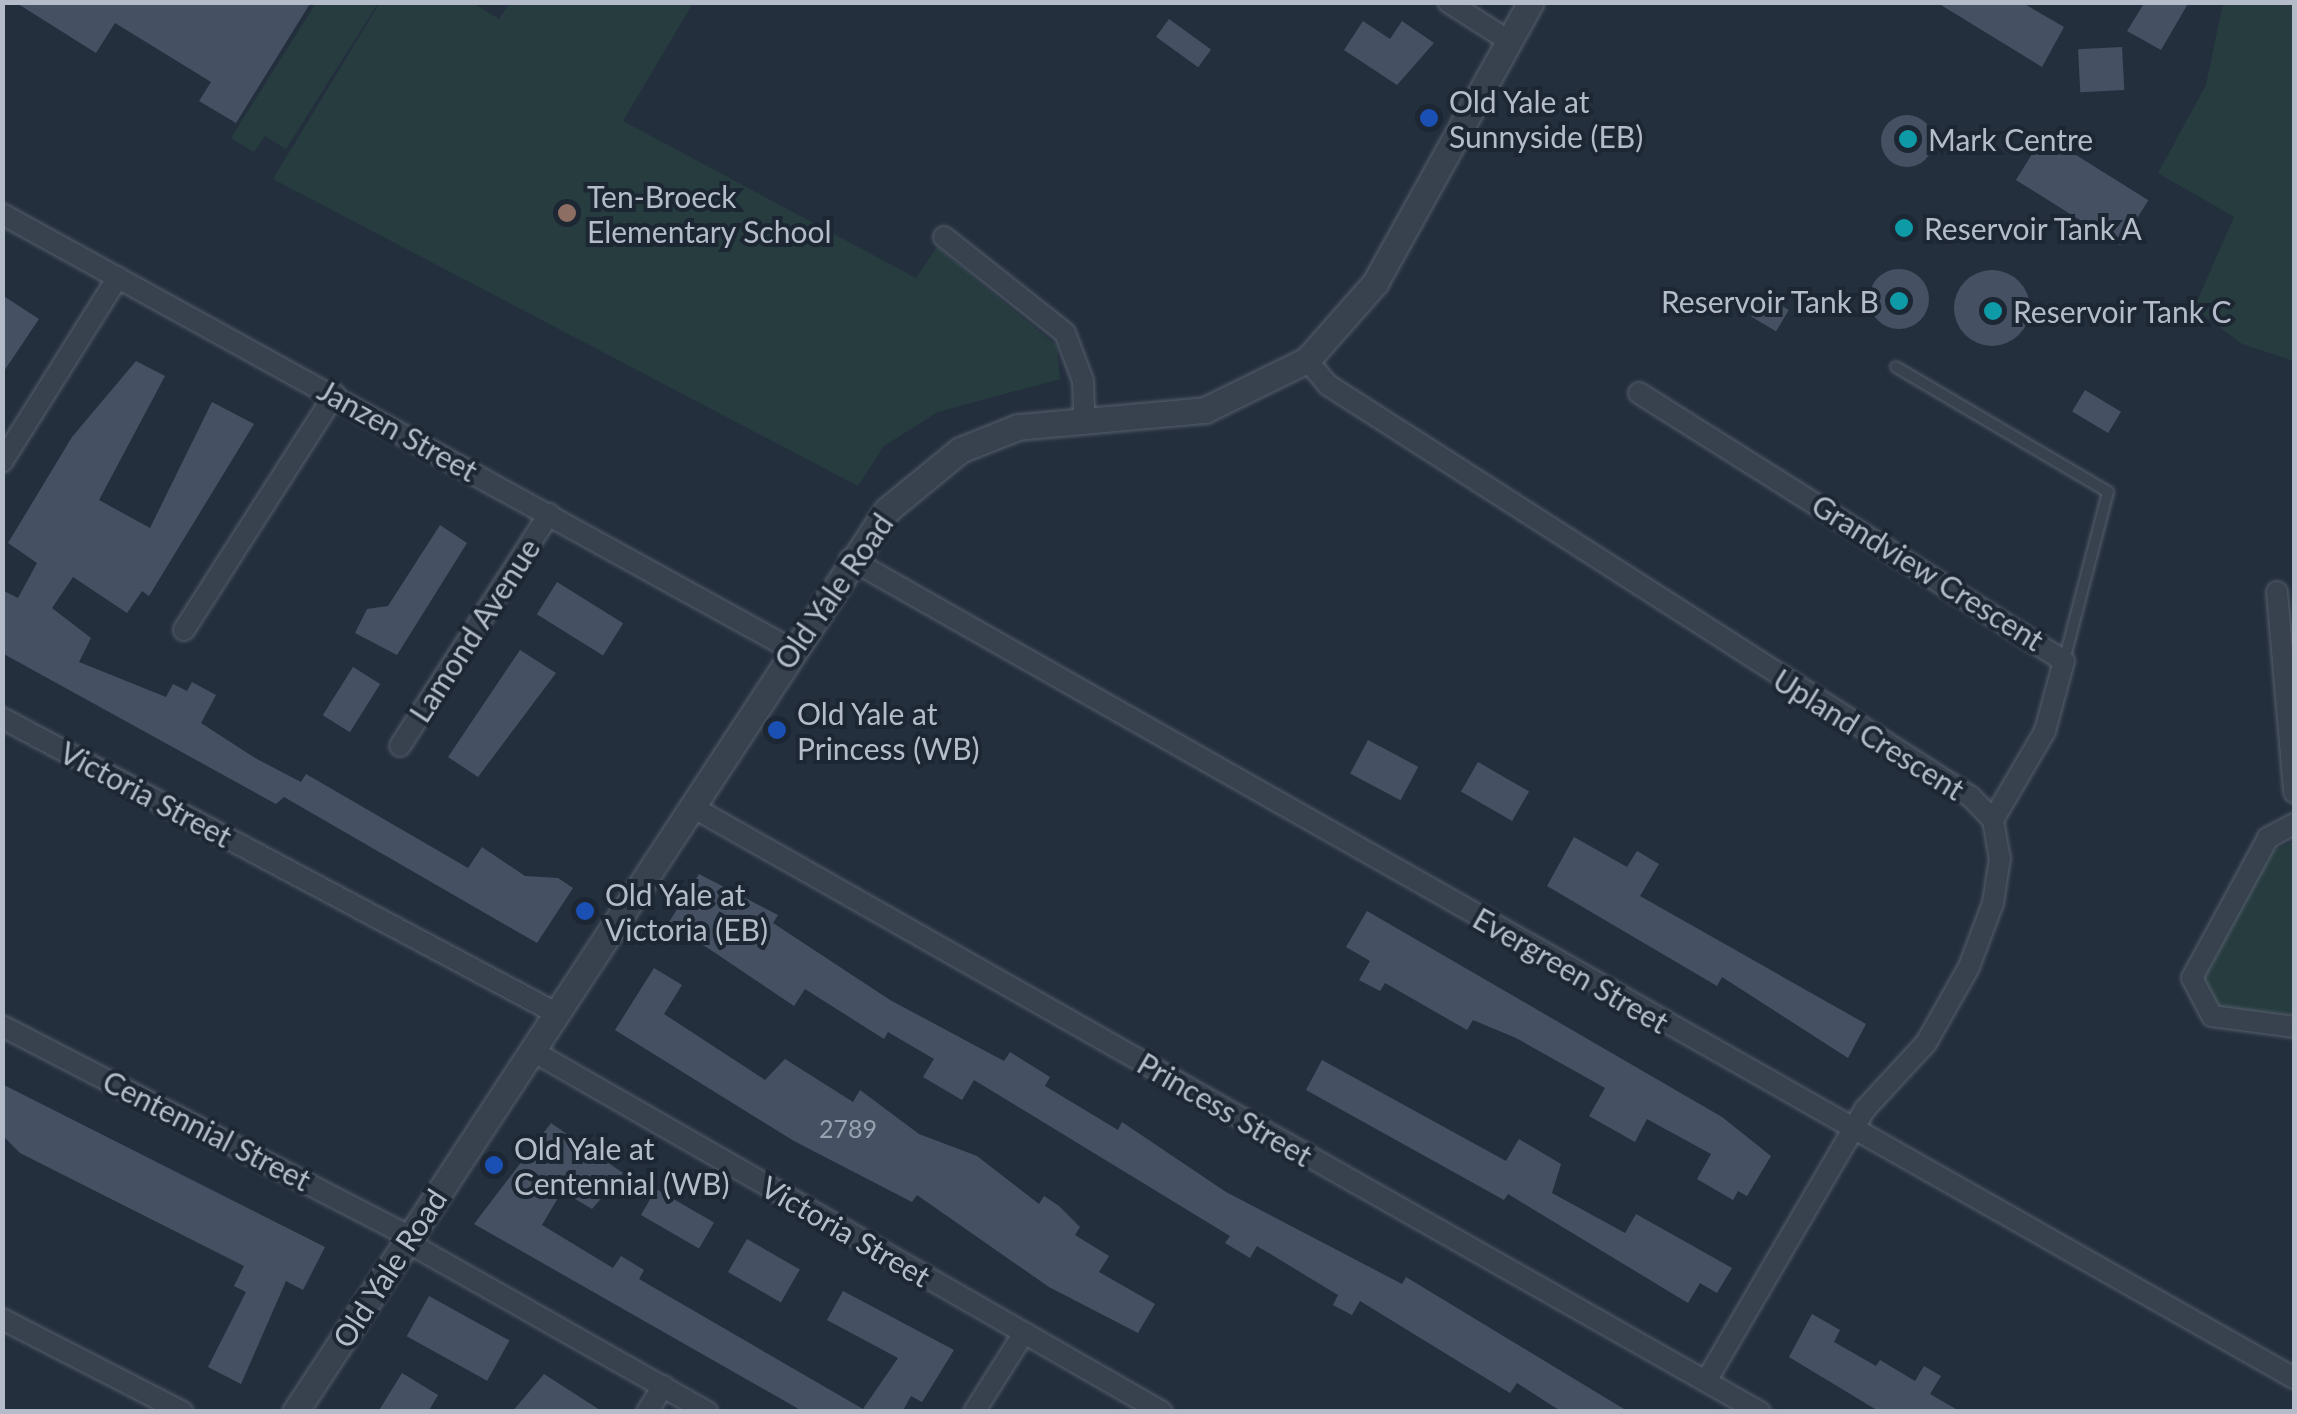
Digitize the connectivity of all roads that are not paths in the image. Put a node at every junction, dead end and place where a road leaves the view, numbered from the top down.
1 (1448, 2) edge
2 (1531, 2) edge
3 (1510, 41) junction
4 (2, 214) edge
5 (944, 237) dead end
6 (118, 277) junction
7 (1307, 360) junction
8 (1896, 367) dead end
9 (1639, 393) dead end
10 (335, 394) junction
11 (1084, 416) junction
12 (2, 462) edge
13 (549, 514) junction
14 (850, 560) junction
15 (2277, 592) dead end
16 (184, 630) dead end
17 (791, 648) junction
18 (2064, 661) junction
19 (2, 718) edge
20 (400, 746) dead end
21 (2294, 792) edge
22 (691, 806) junction
23 (1993, 820) junction
24 (2294, 824) edge
25 (554, 1012) junction
26 (2, 1026) edge
27 (2294, 1027) edge
28 (531, 1050) junction
29 (1852, 1129) junction
30 (408, 1239) junction
31 (2, 1320) edge
32 (1024, 1332) junction
33 (2294, 1378) edge
34 (1706, 1381) junction
35 (663, 1386) junction
36 (183, 1412) edge
37 (295, 1412) edge
38 (647, 1412) edge
39 (707, 1412) edge
40 (974, 1412) edge
41 (1162, 1412) edge
42 (1760, 1412) edge

1 - 3 street
2 - 3 street, Old Yale Road
3 - 7 street, Old Yale Road
4 - 6 street, Janzen Street
5 - 11 street
6 - 10 street, Janzen Street
6 - 12 street
7 - 11 street, Old Yale Road
7 - 23 street, Upland Crescent
8 - 18 lane
9 - 18 street, Grandview Crescent
10 - 13 street, Janzen Street
10 - 16 street
11 - 14 street, Old Yale Road
13 - 17 street, Janzen Street
13 - 20 street, Lamond Avenue
14 - 17 street, Old Yale Road
14 - 29 street, Evergreen Street
15 - 21 street
17 - 22 street, Old Yale Road
18 - 23 street, Grandview Crescent
19 - 25 street, Victoria Street
22 - 25 street, Old Yale Road
22 - 34 street, Princess Street
23 - 29 street, Upland Crescent
24 - 27 street
25 - 28 street, Old Yale Road
26 - 30 street, Centennial Street
28 - 30 street, Old Yale Road
28 - 32 street, Victoria Street
29 - 33 street, Evergreen Street
29 - 34 street, Upland Crescent
30 - 35 street, Centennial Street
30 - 37 street, Old Yale Road
31 - 36 street
32 - 40 street
32 - 41 street, Victoria Street
34 - 42 street, Princess Street
35 - 38 street
35 - 39 street, Centennial Street

